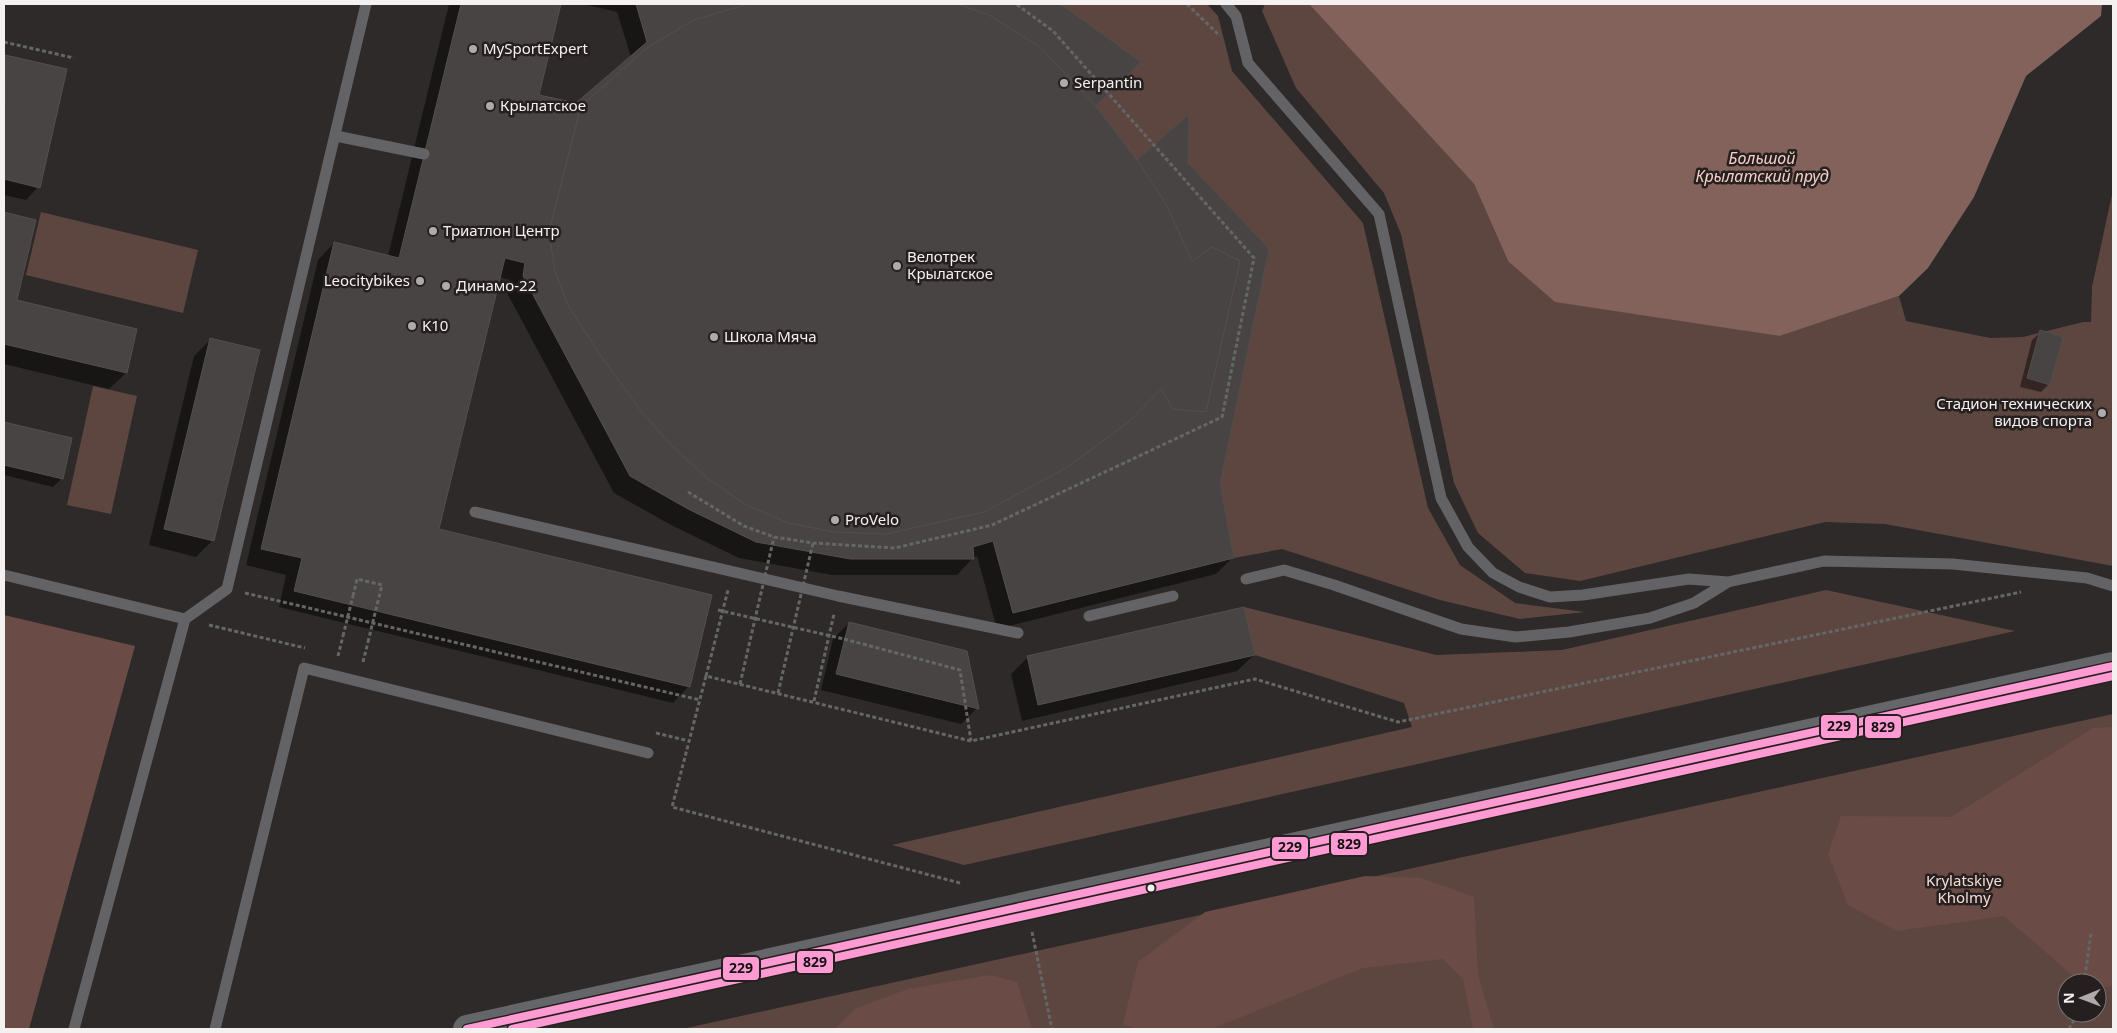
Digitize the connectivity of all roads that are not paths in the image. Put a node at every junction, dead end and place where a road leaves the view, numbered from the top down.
1 (366, 4) edge
2 (1226, 4) edge
3 (336, 136) junction
4 (424, 154) dead end
5 (475, 512) dead end
6 (4, 576) edge
7 (1246, 579) dead end
8 (1728, 582) junction
9 (2113, 586) edge
10 (1173, 596) dead end
11 (1089, 616) dead end
12 (185, 619) junction
13 (1018, 632) dead end
14 (2113, 666) edge
15 (648, 753) dead end
16 (74, 1029) edge
17 (215, 1029) edge
18 (467, 1029) edge

1 - 3 lane
2 - 8 lane
3 - 4 lane
3 - 12 lane
5 - 13 lane
6 - 12 lane
7 - 8 lane
8 - 9 lane
10 - 11 lane
12 - 16 lane
14 - 18 main road
15 - 17 lane

